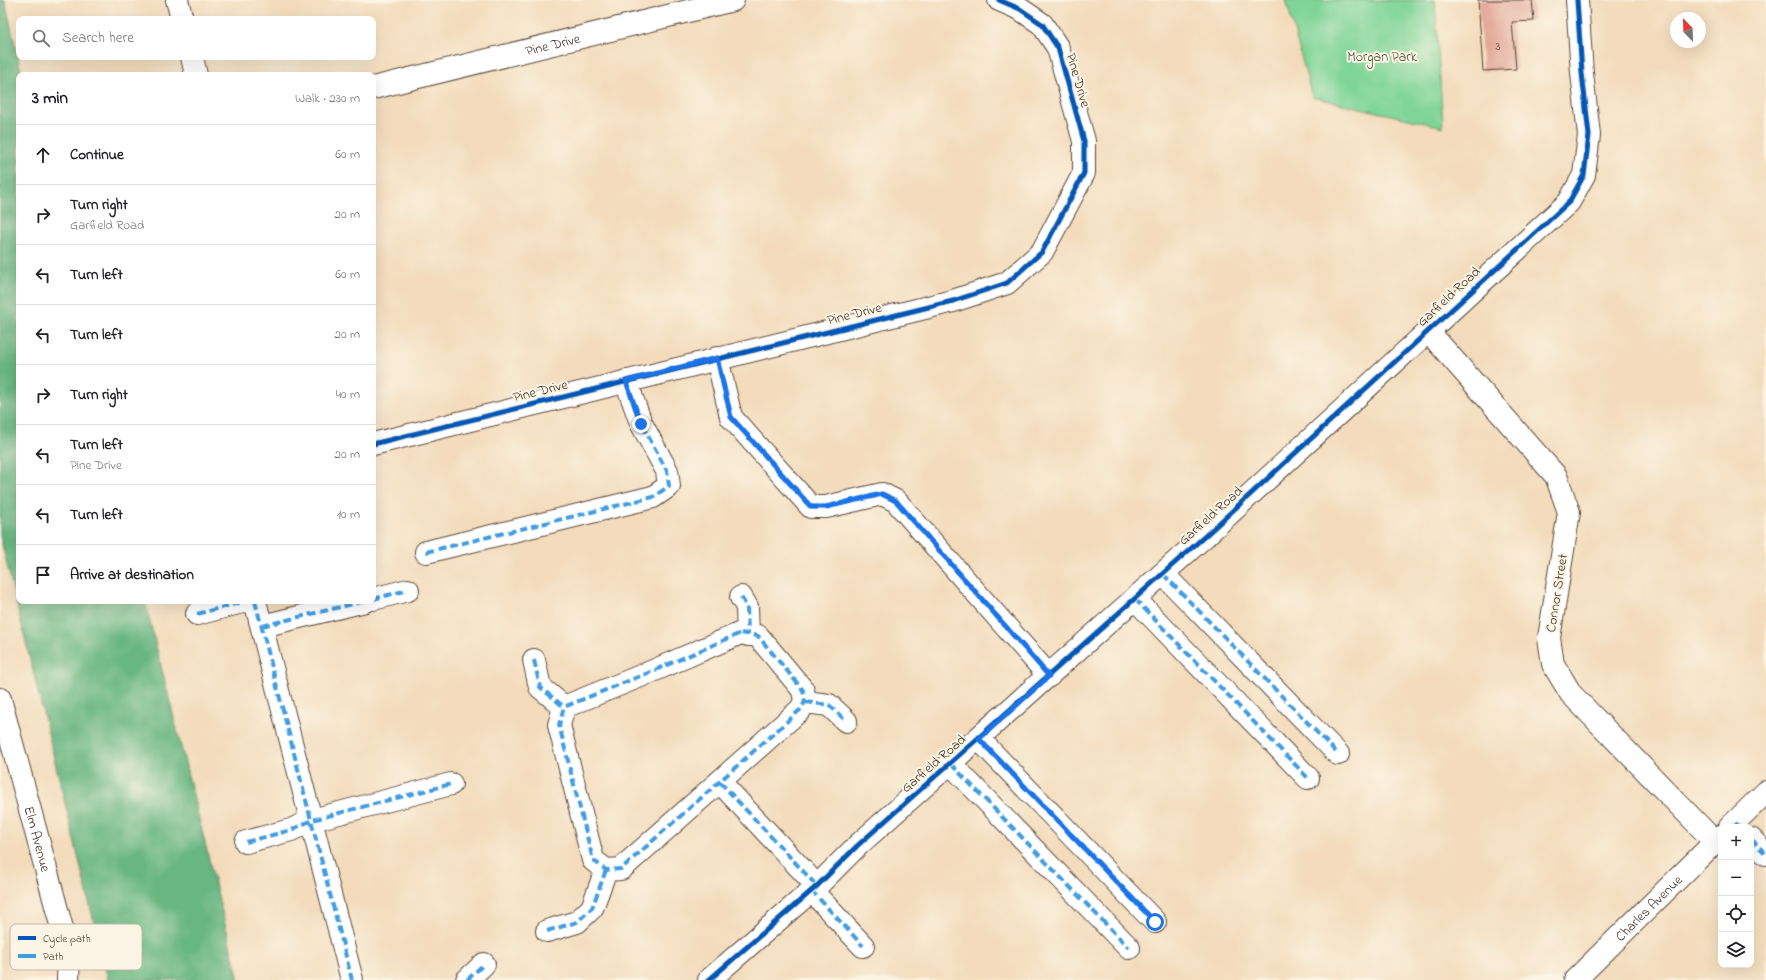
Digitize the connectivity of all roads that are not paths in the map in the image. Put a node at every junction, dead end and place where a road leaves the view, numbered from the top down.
1 (177, 0) edge
2 (733, 0) edge
3 (999, 0) edge
4 (1577, 0) edge
5 (181, 16) edge
6 (193, 60) edge
7 (195, 72) edge
8 (376, 87) edge
9 (1428, 331) junction
10 (717, 358) junction
11 (626, 381) junction
12 (376, 443) edge
13 (426, 552) dead end
14 (1163, 574) junction
15 (408, 590) dead end
16 (741, 597) dead end
17 (376, 598) edge
18 (1135, 599) junction
19 (235, 604) edge
20 (256, 604) edge
21 (353, 604) edge
22 (197, 614) dead end
23 (262, 626) junction
24 (748, 635) junction
25 (534, 660) dead end
26 (1049, 676) junction
27 (0, 699) edge
28 (805, 702) junction
29 (564, 707) junction
30 (846, 721) dead end
31 (979, 739) junction
32 (1338, 754) dead end
33 (951, 764) junction
34 (1308, 778) dead end
35 (720, 782) junction
36 (451, 784) dead end
37 (1766, 792) edge
38 (312, 820) junction
39 (1720, 824) edge
40 (1735, 824) edge
41 (1718, 841) edge
42 (246, 842) dead end
43 (1754, 842) edge
44 (1766, 854) edge
45 (606, 870) junction
46 (814, 888) junction
47 (1155, 922) dead end
48 (61, 924) edge
49 (547, 931) dead end
50 (863, 946) dead end
51 (1129, 948) dead end
52 (484, 964) dead end
53 (68, 970) edge
54 (68, 980) edge
55 (352, 980) edge
56 (467, 980) edge
57 (709, 980) edge
58 (1575, 980) edge

1 - 5 street
2 - 8 street, Pine Drive
3 - 10 street, Pine Drive
4 - 9 street, Garfield Road
6 - 7 street
9 - 14 street, Garfield Road
9 - 39 street, Connor Street
10 - 11 street, Pine Drive
10 - 26 street
11 - 12 street, Pine Drive
11 - 13 street
14 - 18 street, Garfield Road
14 - 32 street
15 - 17 street
16 - 24 street
18 - 26 street, Garfield Road
18 - 34 street
19 - 22 street
20 - 23 street
21 - 23 street
23 - 38 street
24 - 28 street
24 - 29 street
25 - 29 street
26 - 31 street, Garfield Road
27 - 48 street, Elm Avenue
28 - 30 street
28 - 35 street
29 - 45 street
31 - 33 street, Garfield Road
31 - 47 street
33 - 46 street, Garfield Road
33 - 51 street
35 - 45 street
35 - 46 street
36 - 38 street
37 - 40 street, Charles Avenue
38 - 42 street
38 - 55 street
41 - 58 street, Charles Avenue
43 - 44 street
45 - 49 street
46 - 50 street
46 - 57 street, Garfield Road
52 - 56 street
53 - 54 street, Elm Avenue

